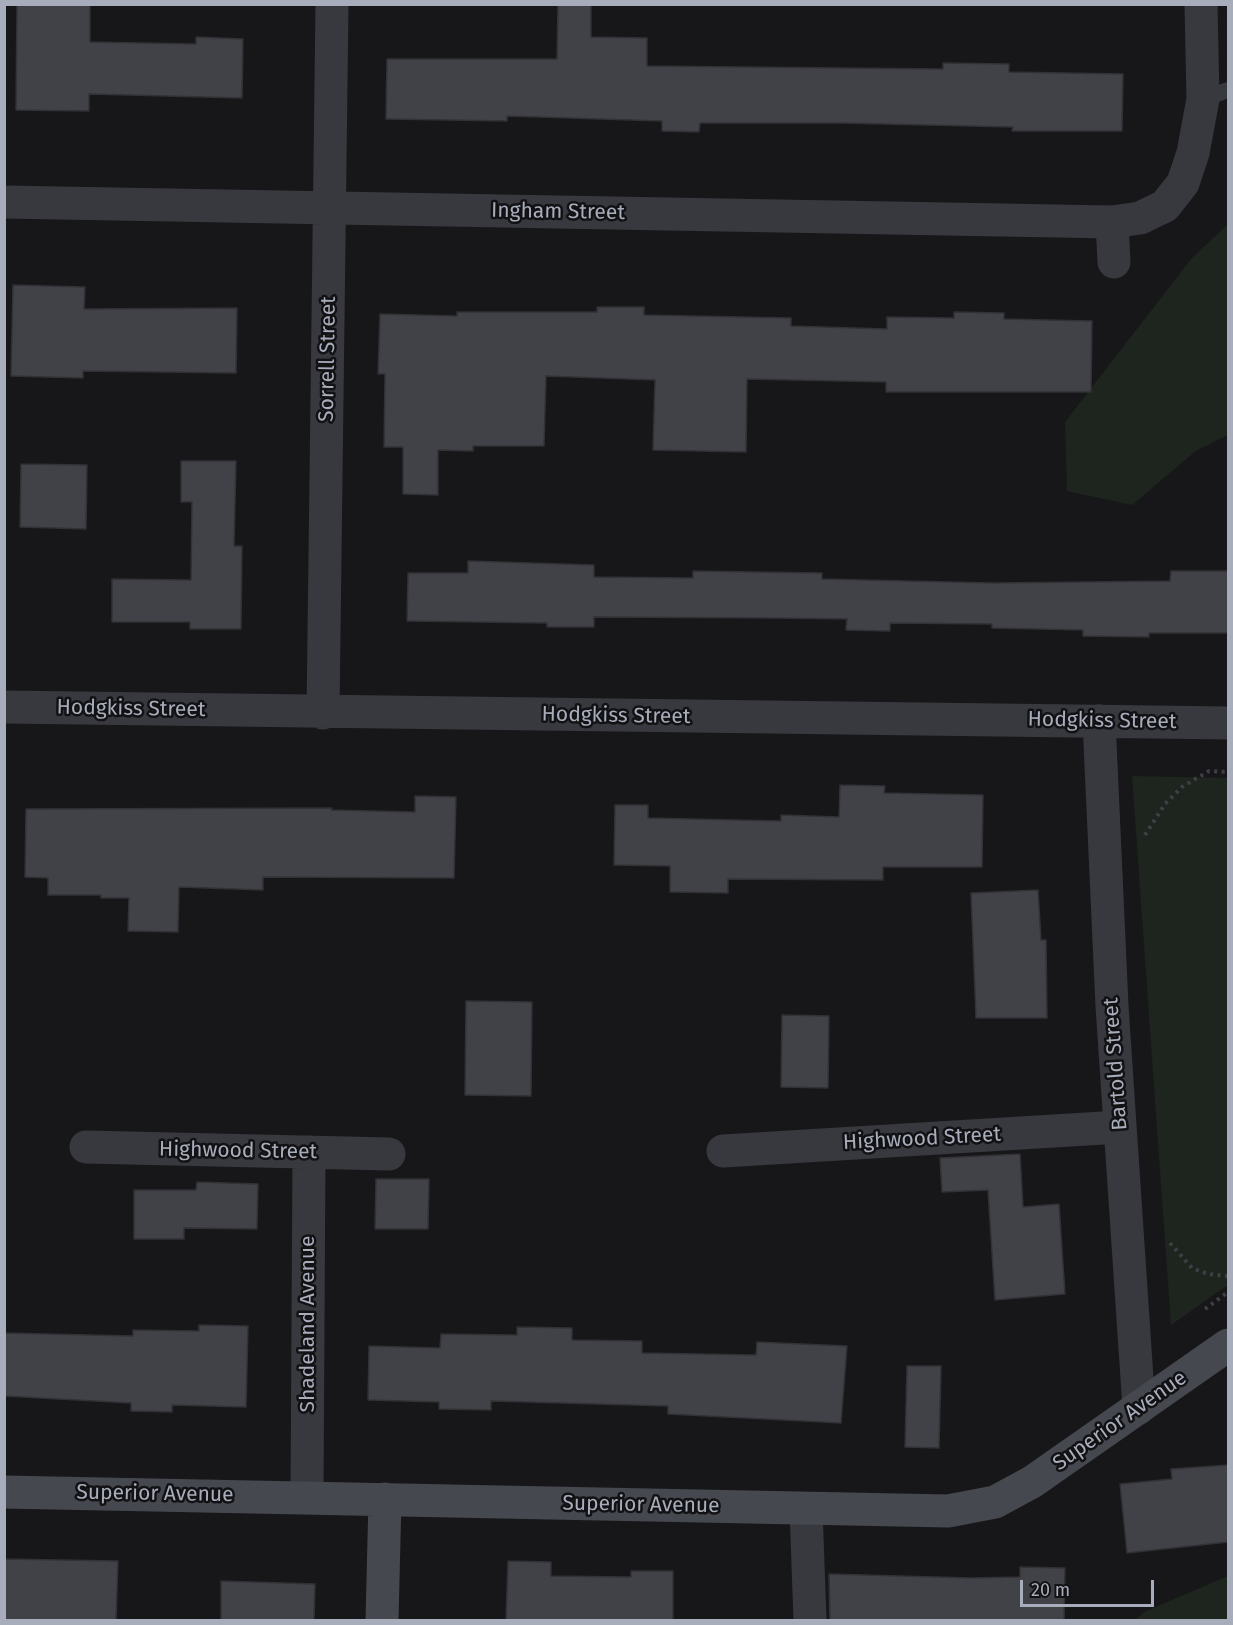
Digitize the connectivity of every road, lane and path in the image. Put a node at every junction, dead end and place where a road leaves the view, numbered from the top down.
1 (332, 4) edge
2 (1201, 4) edge
3 (1216, 95) edge
4 (4, 202) edge
5 (330, 208) junction
6 (1112, 222) junction
7 (1114, 262) dead end
8 (4, 707) edge
9 (323, 713) junction
10 (1099, 720) junction
11 (1228, 723) edge
12 (1228, 772) edge
13 (1143, 839) dead end
14 (1120, 1127) junction
15 (86, 1147) dead end
16 (723, 1151) dead end
17 (309, 1152) junction
18 (389, 1154) dead end
19 (1164, 1237) dead end
20 (1228, 1276) edge
21 (1228, 1345) edge
22 (1138, 1408) junction
23 (4, 1492) edge
24 (307, 1496) junction
25 (385, 1499) junction
26 (806, 1509) junction
27 (382, 1620) edge
28 (810, 1620) edge

1 - 5 street, Sorrell Street
2 - 3 street, Ingham Street
3 - 6 street, Ingham Street
4 - 5 street, Ingham Street
5 - 6 street, Ingham Street
5 - 9 street, Sorrell Street
6 - 7 street
8 - 9 street, Hodgkiss Street
9 - 10 street, Hodgkiss Street
10 - 11 street, Hodgkiss Street
10 - 14 street, Bartold Street
12 - 13 path
14 - 16 street, Highwood Street
14 - 22 street, Bartold Street
15 - 17 street, Highwood Street
17 - 18 street, Highwood Street
17 - 24 street, Shadeland Avenue
19 - 20 path
21 - 22 street, Superior Avenue
22 - 26 street, Superior Avenue
23 - 24 street, Superior Avenue
24 - 25 street, Superior Avenue
25 - 26 street, Superior Avenue
25 - 27 street
26 - 28 street

